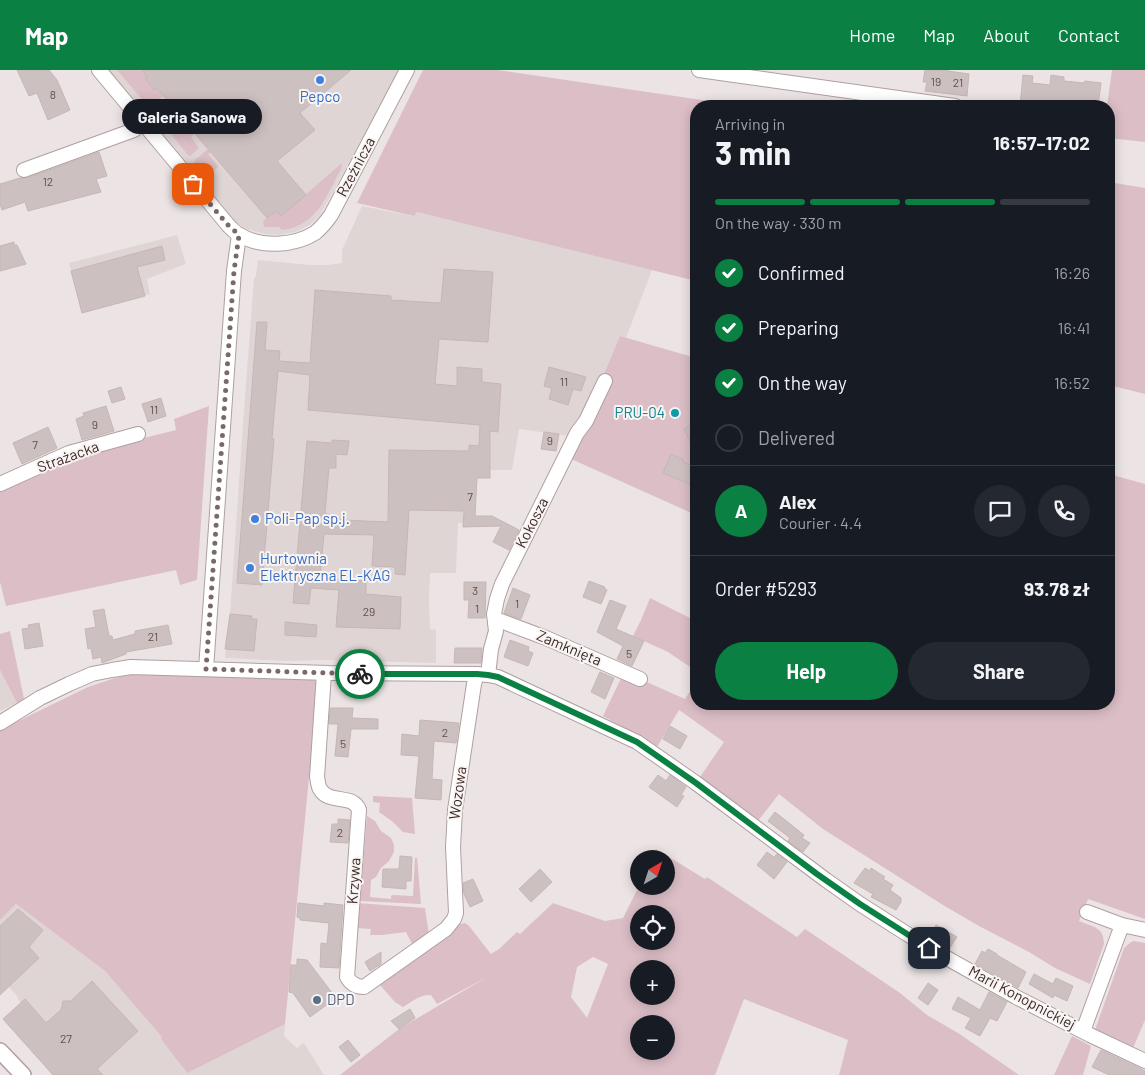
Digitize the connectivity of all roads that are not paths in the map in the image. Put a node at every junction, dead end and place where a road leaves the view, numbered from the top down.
1 (99, 70) edge
2 (408, 70) edge
3 (700, 70) edge
4 (912, 100) edge
5 (134, 130) dead end
6 (24, 170) dead end
7 (239, 235) junction
8 (606, 381) dead end
9 (138, 434) dead end
10 (0, 484) edge
11 (495, 622) junction
12 (206, 669) junction
13 (324, 673) junction
14 (483, 675) junction
15 (640, 680) dead end
16 (0, 723) edge
17 (1087, 912) dead end
18 (456, 913) joint
19 (1122, 925) junction
20 (1145, 930) edge
21 (1084, 1031) junction
22 (0, 1052) edge
23 (1145, 1061) edge
24 (23, 1075) edge

1 - 7 street
2 - 7 street, Rzeźnicza
3 - 4 street
5 - 6 street
7 - 12 street
8 - 11 street, Kokosza
9 - 10 street, Strażacka
11 - 14 street, Kokosza
11 - 15 street, Zamknięta
12 - 13 street, Marii Konopnickiej
12 - 16 street, Marii Konopnickiej
13 - 14 street, Marii Konopnickiej
13 - 18 street, Krzywa
14 - 18 street, Wozowa
14 - 21 street, Marii Konopnickiej
17 - 19 street
19 - 20 street
19 - 21 street
21 - 23 street, Marii Konopnickiej
22 - 24 main road

